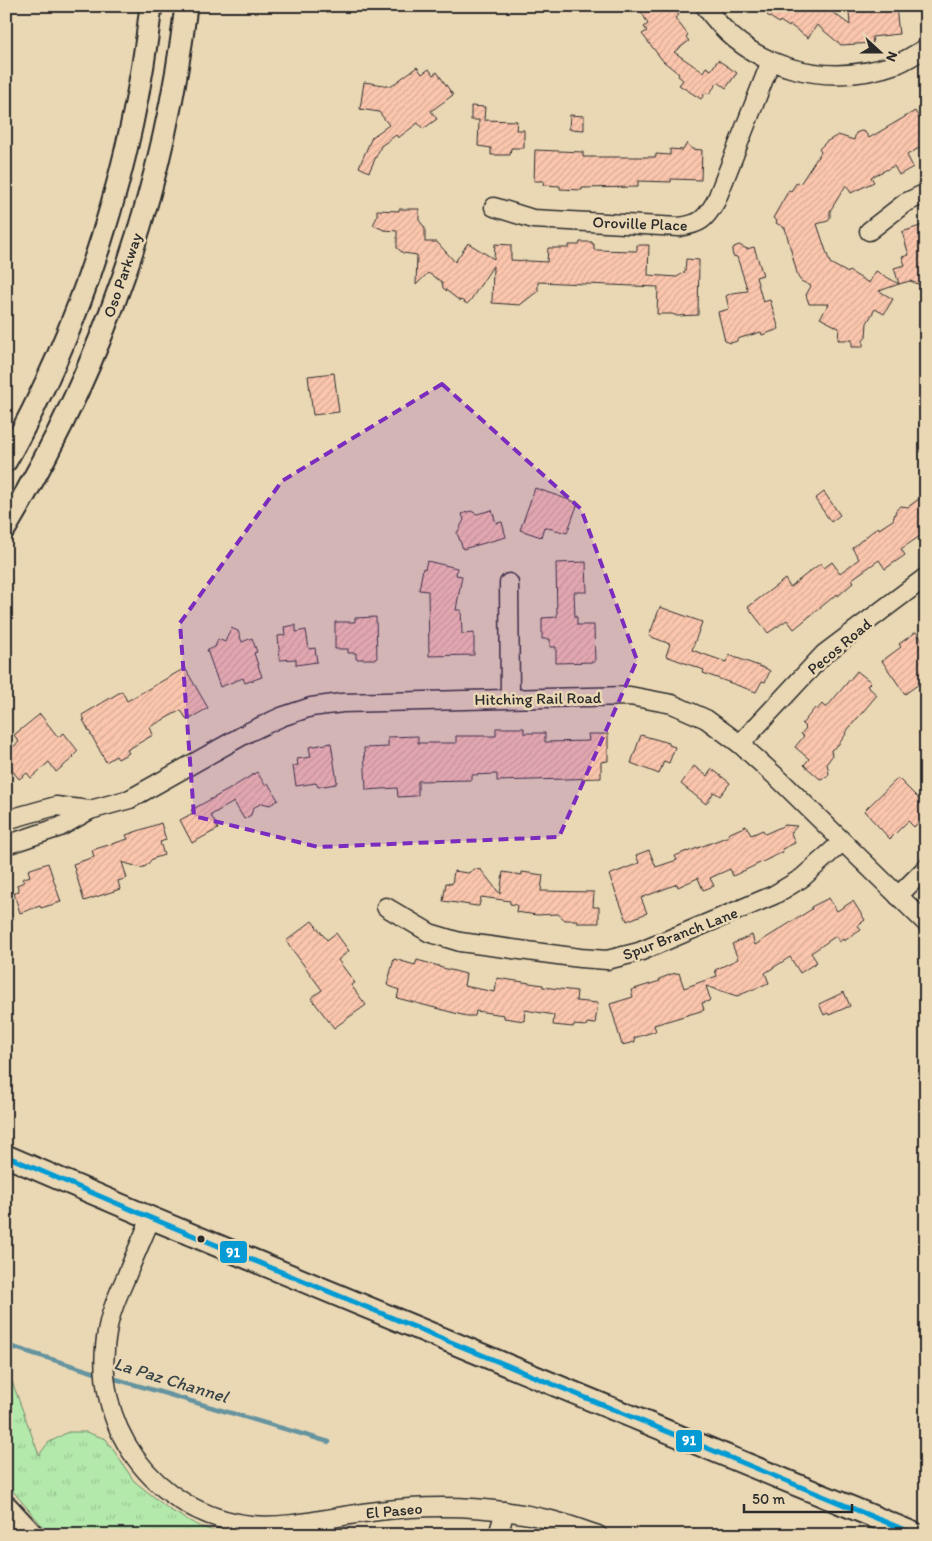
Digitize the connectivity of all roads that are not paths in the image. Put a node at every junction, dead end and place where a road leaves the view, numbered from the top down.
1 (151, 6) edge
2 (186, 6) edge
3 (705, 6) edge
4 (926, 48) edge
5 (771, 61) junction
6 (926, 193) edge
7 (494, 207) dead end
8 (869, 231) dead end
9 (6, 461) edge
10 (6, 527) edge
11 (926, 577) edge
12 (509, 583) dead end
13 (510, 698) junction
14 (740, 744) junction
15 (90, 810) junction
16 (6, 820) edge
17 (842, 842) junction
18 (6, 845) edge
19 (926, 868) edge
20 (898, 896) junction
21 (386, 907) dead end
22 (926, 923) edge
23 (6, 1156) edge
24 (151, 1218) junction
25 (6, 1509) edge
26 (505, 1511) junction
27 (30, 1535) edge
28 (498, 1535) edge
29 (598, 1535) edge
30 (918, 1535) edge

1 - 9 main road, Oso Parkway
2 - 10 main road, Oso Parkway
3 - 5 street
4 - 5 street
5 - 7 street, Oroville Place
6 - 8 street
11 - 14 street, Pecos Road
12 - 13 street
13 - 14 street, Hitching Rail Road
13 - 15 street, Hitching Rail Road
14 - 17 street, Hitching Rail Road
15 - 16 street, Hitching Rail Road
15 - 18 street, Hitching Rail Road
17 - 20 street, Hitching Rail Road
17 - 21 street, Spur Branch Lane
19 - 20 street
20 - 22 street, Hitching Rail Road
23 - 24 main road
24 - 26 street, El Paseo
24 - 30 main road
25 - 27 highway
26 - 28 street
26 - 29 street, El Paseo

